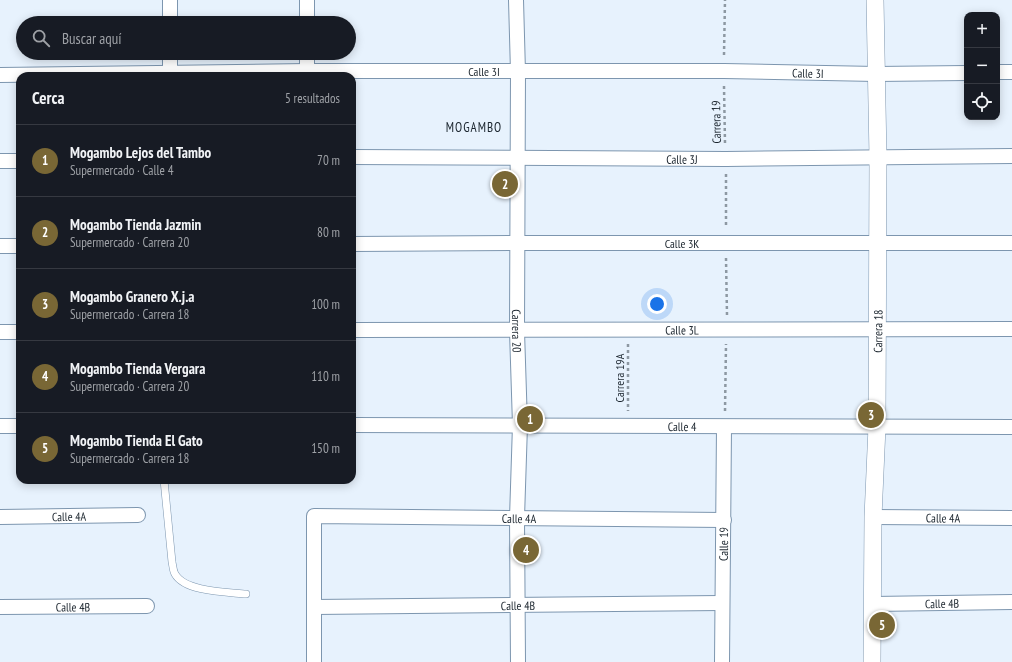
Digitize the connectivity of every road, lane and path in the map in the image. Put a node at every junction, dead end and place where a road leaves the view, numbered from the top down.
1 (170, 0) edge
2 (307, 0) edge
3 (516, 0) edge
4 (725, 0) edge
5 (875, 0) edge
6 (170, 16) edge
7 (307, 16) edge
8 (170, 60) edge
9 (307, 60) edge
10 (724, 70) junction
11 (170, 72) edge
12 (307, 72) edge
13 (518, 72) junction
14 (1000, 72) edge
15 (1012, 72) edge
16 (964, 73) edge
17 (356, 74) edge
18 (876, 74) junction
19 (0, 75) edge
20 (16, 75) edge
21 (356, 156) edge
22 (1012, 156) edge
23 (878, 157) junction
24 (519, 158) junction
25 (726, 159) junction
26 (16, 161) edge
27 (0, 162) edge
28 (517, 243) junction
29 (726, 243) junction
30 (877, 243) junction
31 (1012, 243) edge
32 (356, 244) edge
33 (0, 246) edge
34 (16, 246) edge
35 (876, 329) junction
36 (1012, 329) edge
37 (356, 330) edge
38 (517, 330) junction
39 (628, 330) junction
40 (0, 332) edge
41 (16, 332) edge
42 (356, 425) edge
43 (520, 425) junction
44 (0, 426) edge
45 (16, 426) edge
46 (628, 426) junction
47 (724, 426) junction
48 (877, 427) junction
49 (1012, 427) edge
50 (164, 484) edge
51 (138, 516) dead end
52 (0, 517) edge
53 (873, 517) junction
54 (517, 518) junction
55 (1012, 518) edge
56 (724, 520) junction
57 (246, 594) dead end
58 (1012, 602) edge
59 (722, 603) junction
60 (873, 604) junction
61 (518, 605) junction
62 (147, 606) dead end
63 (0, 607) edge
64 (314, 607) junction
65 (314, 662) edge
66 (518, 662) edge
67 (722, 662) edge
68 (872, 662) edge

1 - 6 street
2 - 7 street
3 - 13 street, Carrera 20
4 - 10 path, Carrera 19
5 - 18 street, Carrera 18
8 - 11 street
9 - 12 street
10 - 13 street, Calle 3I
10 - 18 street, Calle 3I
10 - 25 path, Carrera 19
13 - 17 street, Calle 3I
13 - 24 street, Carrera 20
14 - 15 street
16 - 18 street, Calle 3I
18 - 23 street, Carrera 18
19 - 20 street, Calle 3I
21 - 24 street, Calle 3J
22 - 23 street, Calle 3J
23 - 25 street, Calle 3J
23 - 30 street, Carrera 18
24 - 25 street, Calle 3J
24 - 28 street, Carrera 20
25 - 29 path, Carrera 19
26 - 27 street
28 - 29 street, Calle 3K
28 - 32 street, Calle 3K
28 - 38 street, Carrera 20
29 - 30 street, Calle 3K
30 - 31 street, Calle 3K
30 - 35 street, Carrera 18
33 - 34 street
35 - 36 street, Calle 3L
35 - 39 street, Calle 3L
35 - 48 street, Carrera 18
37 - 38 street, Calle 3L
38 - 39 street, Calle 3L
38 - 43 street, Carrera 20
39 - 46 path, Carrera 19A
40 - 41 street
42 - 43 street, Calle 4
43 - 46 street, Calle 4
43 - 54 street, Carrera 20
44 - 45 street
46 - 47 street, Calle 4
47 - 48 street, Calle 4
47 - 56 street, Calle 19
48 - 49 street, Calle 4
48 - 53 street, Carrera 18
50 - 57 lane
51 - 52 street, Calle 4A
53 - 55 street, Calle 4A
53 - 60 street, Carrera 18
54 - 56 street, Calle 4A
54 - 61 street, Carrera 20
54 - 64 street, Calle 4A
56 - 59 street, Calle 19
58 - 60 street, Calle 4B
59 - 61 street, Calle 4B
59 - 67 street, Calle 19
60 - 68 street, Carrera 18
61 - 64 street, Calle 4B
61 - 66 street, Carrera 20
62 - 63 street, Calle 4B
64 - 65 street

